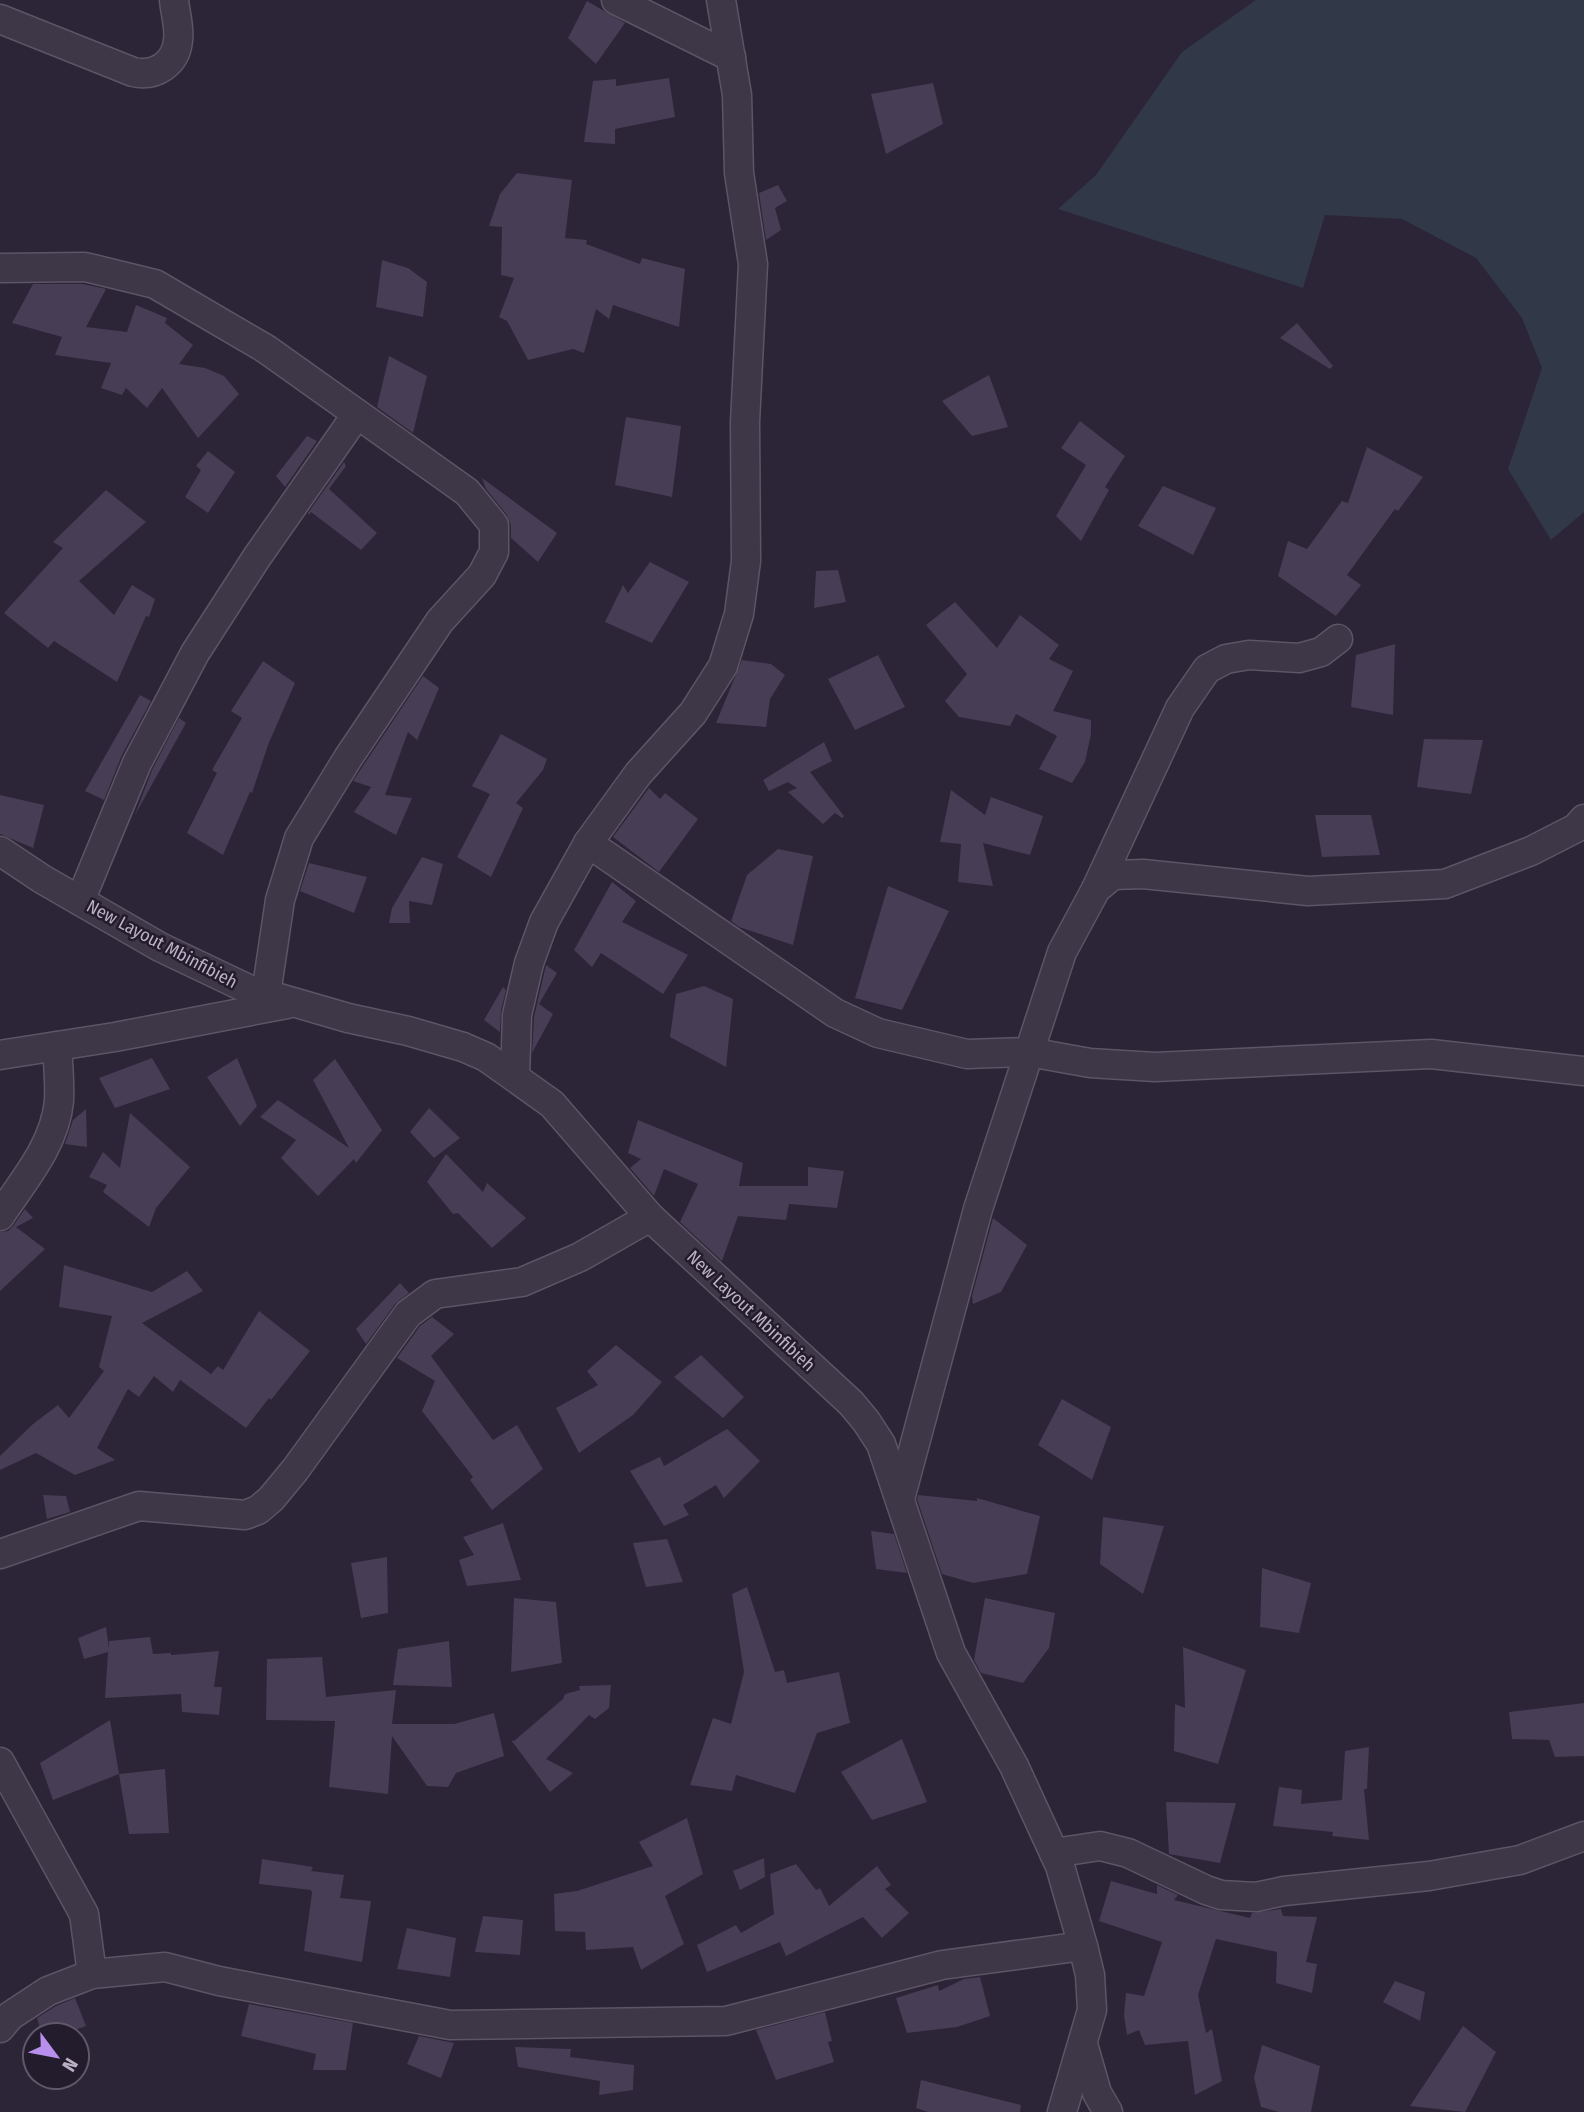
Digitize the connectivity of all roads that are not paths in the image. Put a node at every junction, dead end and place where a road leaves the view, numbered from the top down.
1 (174, 0) edge
2 (616, 0) edge
3 (720, 0) edge
4 (0, 19) edge
5 (731, 57) junction
6 (0, 268) edge
7 (357, 414) junction
8 (1338, 639) dead end
9 (1584, 819) edge
10 (588, 843) junction
11 (0, 851) edge
12 (1096, 888) junction
13 (80, 901) junction
14 (266, 994) junction
15 (293, 1002) junction
16 (57, 1046) junction
17 (1029, 1052) junction
18 (0, 1055) edge
19 (1584, 1071) edge
20 (515, 1077) junction
21 (0, 1216) edge
22 (650, 1217) junction
23 (900, 1499) junction
24 (0, 1554) edge
25 (0, 1762) edge
26 (1584, 1836) edge
27 (1054, 1853) junction
28 (1083, 1946) junction
29 (92, 1974) junction
30 (0, 2028) edge
31 (1083, 2044) junction
32 (1062, 2112) edge
33 (1108, 2112) edge

1 - 4 street
2 - 5 street
3 - 5 street
5 - 10 street
6 - 7 street
7 - 13 street
7 - 14 street
8 - 12 street
9 - 12 street
10 - 17 street
10 - 20 street
11 - 13 street, New Layout Mbinfibieh
12 - 17 street
13 - 14 street, New Layout Mbinfibieh
14 - 15 street, New Layout Mbinfibieh
15 - 16 street
15 - 20 street, New Layout Mbinfibieh
16 - 18 street
16 - 21 street
17 - 19 street
17 - 23 street
20 - 22 street, New Layout Mbinfibieh
22 - 23 street, New Layout Mbinfibieh
22 - 24 street
23 - 27 street, New Layout Mbinfibieh
25 - 29 street
26 - 27 street
27 - 28 street, New Layout Mbinfibieh
28 - 29 street
28 - 31 street, New Layout Mbinfibieh
29 - 30 street
31 - 32 street, New Layout Mbinfibieh
31 - 33 street

